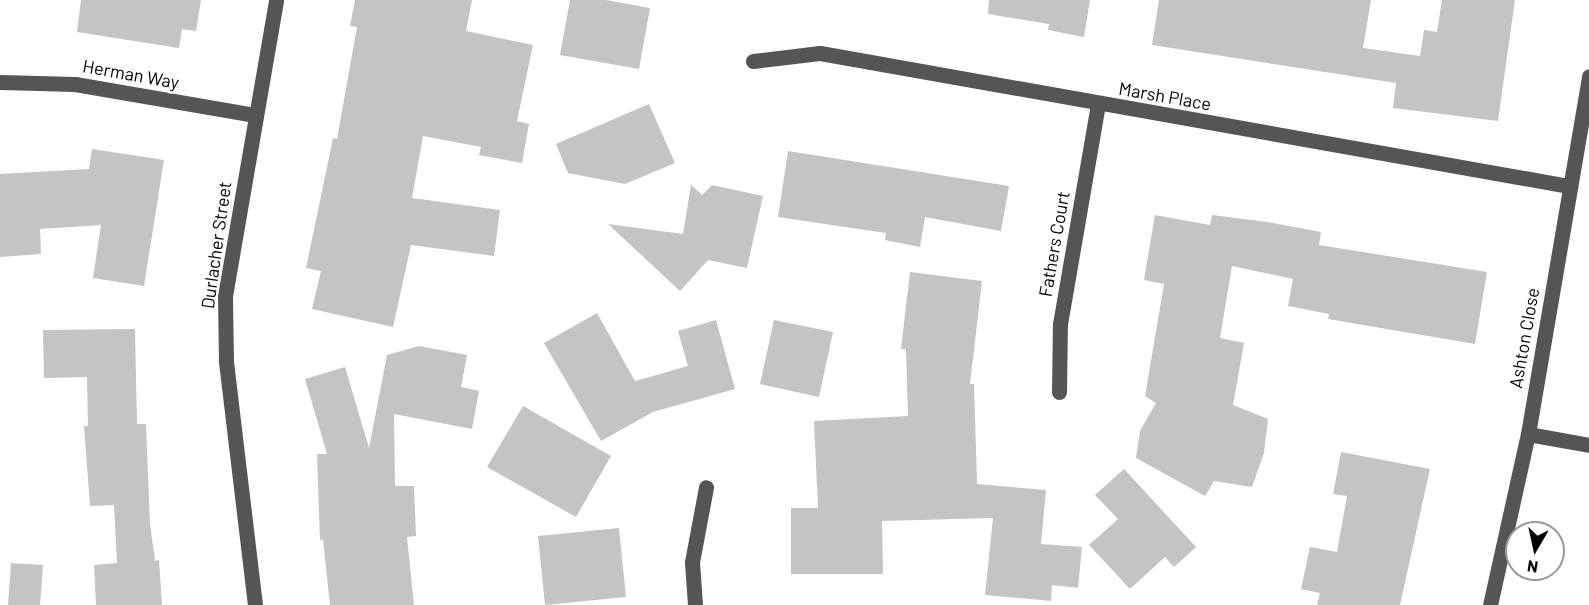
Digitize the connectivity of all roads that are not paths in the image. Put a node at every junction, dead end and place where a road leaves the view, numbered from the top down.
1 (276, 0) edge
2 (753, 61) dead end
3 (1589, 76) edge
4 (0, 82) edge
5 (1098, 104) junction
6 (255, 115) junction
7 (1569, 186) junction
8 (1059, 392) dead end
9 (1528, 434) junction
10 (1589, 445) edge
11 (706, 487) dead end
12 (255, 605) edge
13 (696, 605) edge
14 (1490, 605) edge

1 - 6 street, Durlacher Street
2 - 5 street, Marsh Place
3 - 7 street, Ashton Close
4 - 6 street, Herman Way
5 - 7 street, Marsh Place
5 - 8 street, Fathers Court
6 - 12 street, Durlacher Street
7 - 9 street, Ashton Close
9 - 10 street
9 - 14 street, Ashton Close
11 - 13 street

